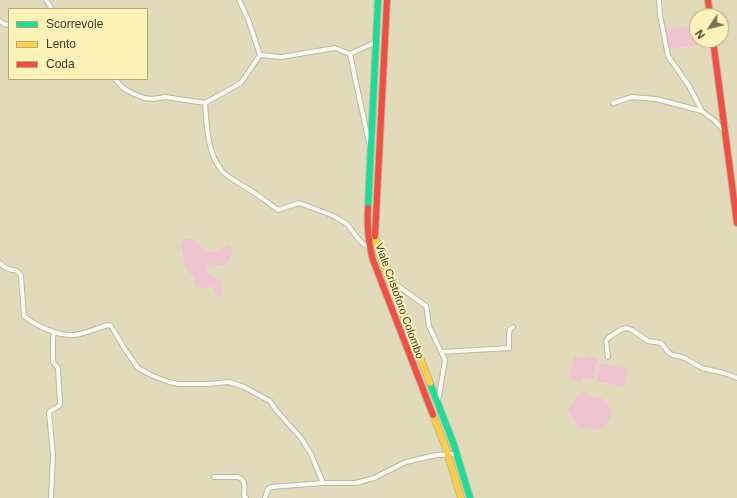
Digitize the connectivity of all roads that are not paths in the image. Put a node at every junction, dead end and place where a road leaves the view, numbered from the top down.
1 (239, 0) edge
2 (378, 0) edge
3 (387, 0) edge
4 (659, 0) edge
5 (376, 42) junction
6 (714, 48) edge
7 (350, 54) junction
8 (260, 55) junction
9 (115, 80) edge
10 (205, 103) junction
11 (613, 103) dead end
12 (702, 111) junction
13 (725, 132) junction
14 (371, 149) junction
15 (737, 222) edge
16 (377, 246) junction
17 (369, 248) junction
18 (0, 263) edge
19 (388, 278) junction
20 (513, 327) dead end
21 (54, 332) junction
22 (441, 352) junction
23 (608, 357) dead end
24 (737, 378) edge
25 (437, 401) junction
26 (457, 454) junction
27 (449, 455) junction
28 (214, 477) dead end
29 (323, 483) junction
30 (51, 498) edge
31 (246, 498) edge
32 (264, 498) edge
33 (461, 498) edge
34 (470, 498) edge

1 - 8 street
2 - 5 main road, Viale Cristoforo Colombo
3 - 16 main road, Viale Cristoforo Colombo
4 - 12 street
5 - 7 street
5 - 14 main road, Viale Cristoforo Colombo
6 - 13 main road
7 - 8 street
7 - 14 street
8 - 10 street
9 - 10 street
10 - 17 street
11 - 12 street
12 - 13 street
13 - 15 main road
14 - 17 main road, Viale Cristoforo Colombo
16 - 17 main road
16 - 19 main road, Viale Cristoforo Colombo
17 - 27 main road, Viale Cristoforo Colombo
18 - 21 street
19 - 22 street
19 - 25 main road, Viale Cristoforo Colombo
20 - 22 street
21 - 29 street
21 - 30 street
22 - 25 street
23 - 24 street
25 - 26 main road, Viale Cristoforo Colombo
26 - 27 street
26 - 34 main road, Viale Cristoforo Colombo
27 - 29 street
27 - 33 main road, Viale Cristoforo Colombo
28 - 31 street
29 - 32 street

